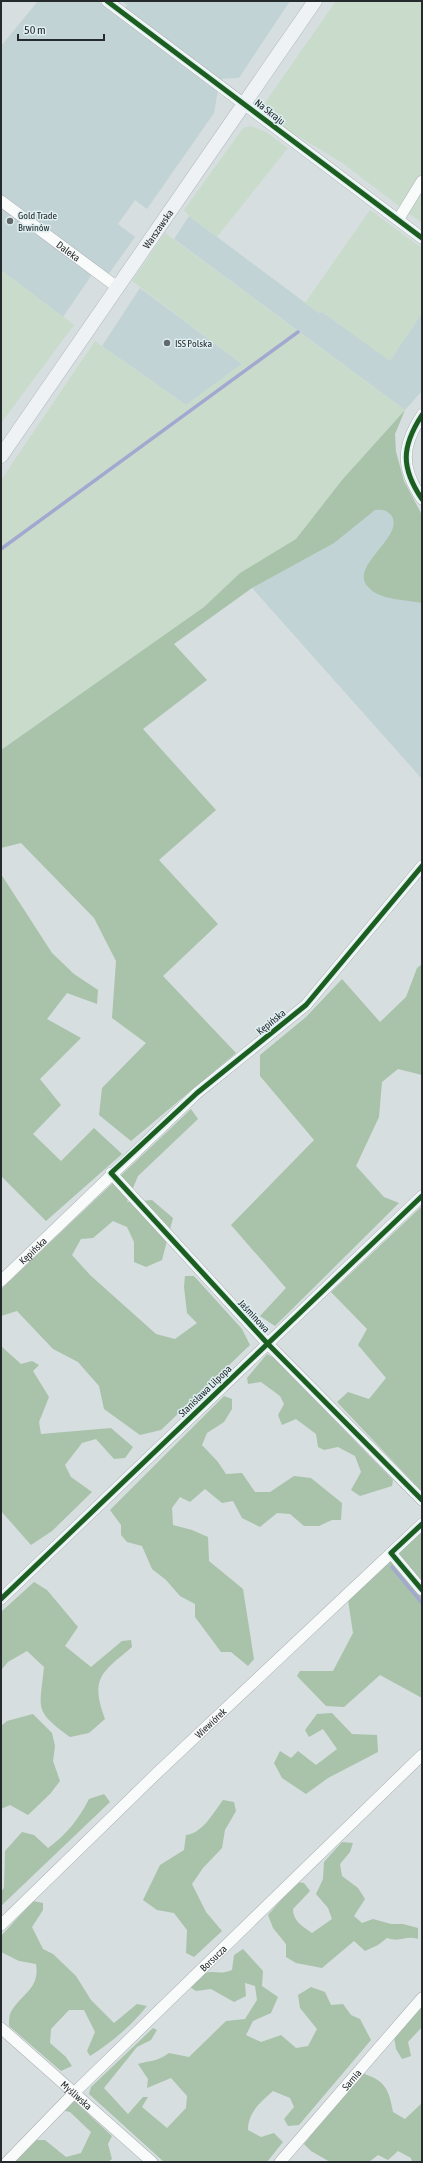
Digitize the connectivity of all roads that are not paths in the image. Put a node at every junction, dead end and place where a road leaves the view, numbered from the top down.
1 (107, 1) edge
2 (315, 1) edge
3 (244, 103) junction
4 (422, 181) edge
5 (1, 201) edge
6 (398, 220) junction
7 (422, 238) edge
8 (117, 287) junction
9 (422, 416) edge
10 (1, 456) edge
11 (422, 499) edge
12 (422, 866) edge
13 (111, 1173) junction
14 (422, 1196) edge
15 (1, 1281) edge
16 (267, 1343) junction
17 (422, 1500) edge
18 (422, 1524) edge
19 (391, 1553) junction
20 (422, 1590) edge
21 (1, 1599) edge
22 (422, 1755) edge
23 (1, 1925) edge
24 (422, 1998) edge
25 (1, 2028) edge
26 (74, 2093) junction
27 (7, 2162) edge
28 (152, 2162) edge
29 (280, 2162) edge

1 - 3 street, Na Skraju
2 - 3 main road, Warszawska
3 - 6 street, Na Skraju
3 - 8 main road, Warszawska
4 - 6 street
5 - 8 street, Daleka
6 - 7 street, Na Skraju
8 - 10 main road, Warszawska
9 - 11 street
12 - 13 street, Kępińska
13 - 15 street, Kępińska
13 - 16 street, Jaśminowa
14 - 16 street, Stanisława Lilpopa
16 - 17 street, Jaśminowa
16 - 21 street, Stanisława Lilpopa
18 - 19 street, Wiewiórek
19 - 20 street
19 - 23 street, Wiewiórek
22 - 26 street, Borsucza
24 - 29 street, Sarnia
25 - 26 street, Myśliwska
26 - 27 street, Borsucza
26 - 28 street, Myśliwska

